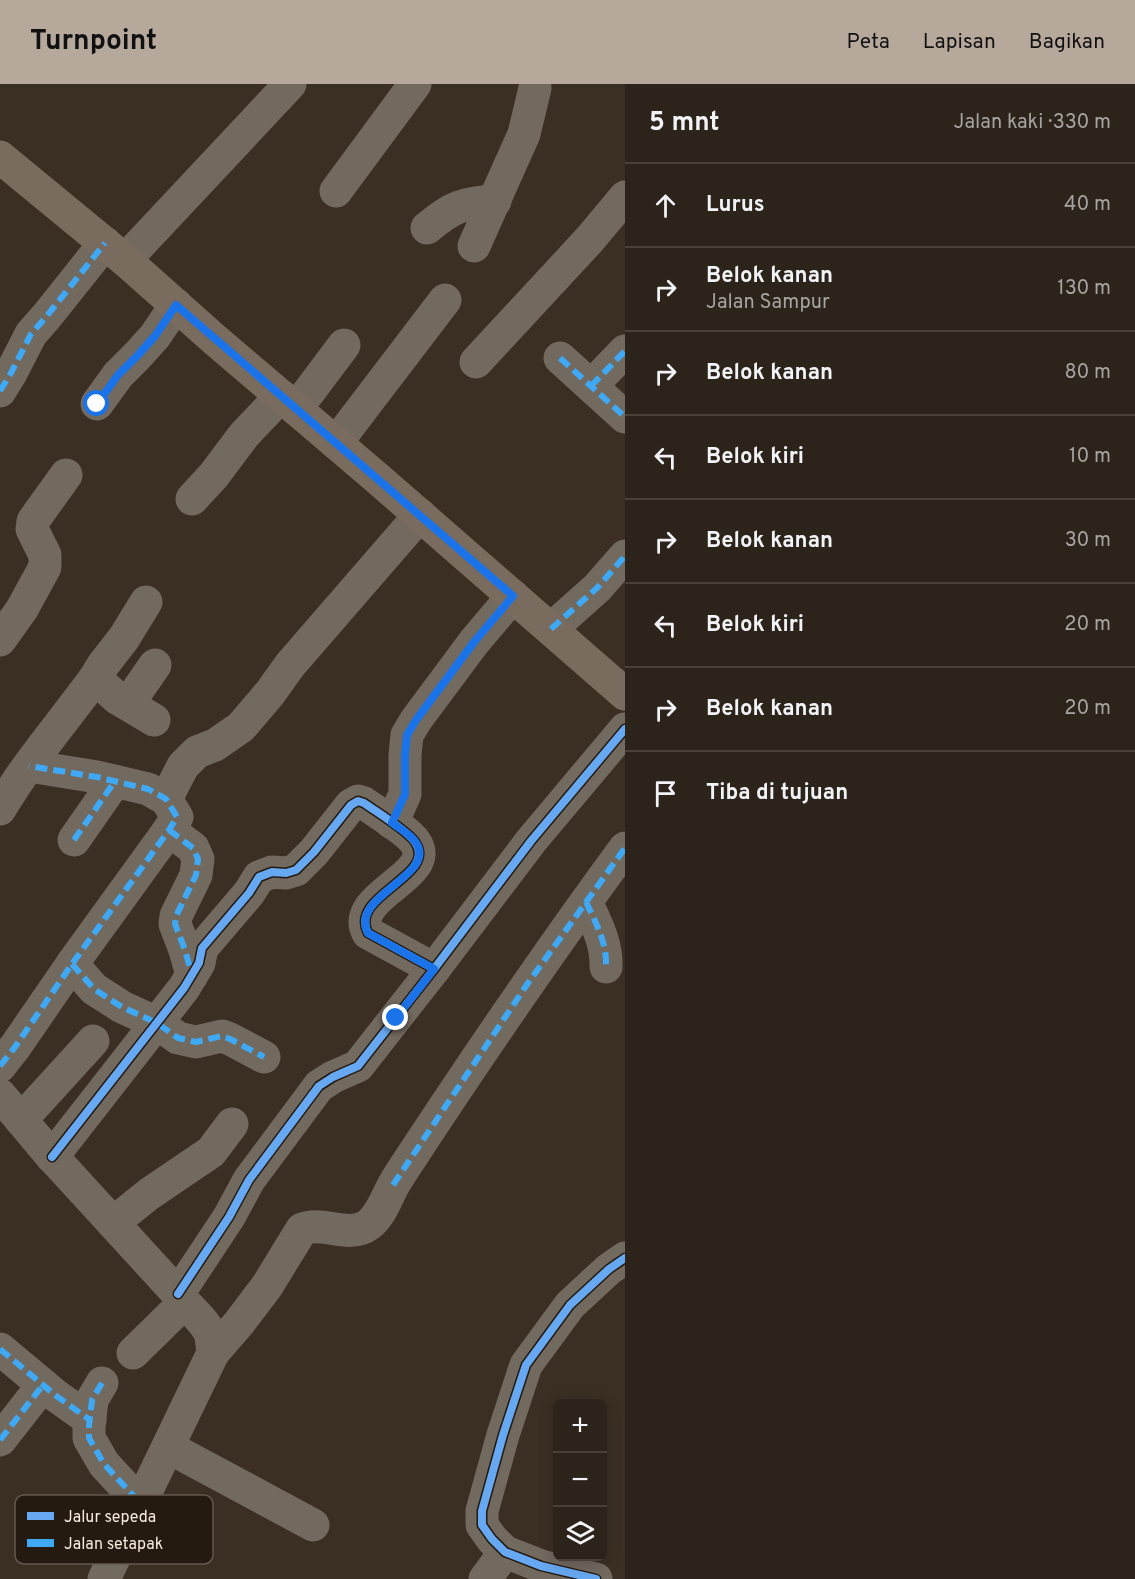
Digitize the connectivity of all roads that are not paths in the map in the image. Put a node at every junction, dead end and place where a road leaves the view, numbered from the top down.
1 (290, 84) edge
2 (415, 84) edge
3 (534, 85) edge
4 (0, 157) edge
5 (336, 191) dead end
6 (625, 196) edge
7 (495, 201) junction
8 (427, 228) dead end
9 (474, 246) dead end
10 (109, 247) junction
11 (445, 300) dead end
12 (176, 305) junction
13 (344, 345) dead end
14 (625, 351) edge
15 (560, 358) dead end
16 (476, 362) dead end
17 (591, 386) junction
18 (0, 391) edge
19 (289, 403) junction
20 (97, 404) dead end
21 (625, 417) edge
22 (336, 443) junction
23 (66, 475) dead end
24 (192, 499) dead end
25 (420, 515) junction
26 (625, 556) edge
27 (513, 596) junction
28 (146, 602) dead end
29 (551, 629) junction
30 (0, 640) edge
31 (156, 664) dead end
32 (95, 678) junction
33 (625, 694) edge
34 (625, 729) edge
35 (29, 766) junction
36 (115, 781) junction
37 (0, 809) edge
38 (168, 815) junction
39 (392, 823) junction
40 (74, 840) dead end
41 (625, 848) edge
42 (586, 902) junction
43 (72, 964) junction
44 (606, 967) dead end
45 (434, 969) junction
46 (192, 975) junction
47 (157, 1023) junction
48 (93, 1041) dead end
49 (264, 1057) dead end
50 (0, 1066) edge
51 (0, 1095) edge
52 (21, 1120) junction
53 (232, 1124) dead end
54 (52, 1157) junction
55 (113, 1223) junction
56 (625, 1258) edge
57 (181, 1298) junction
58 (0, 1349) edge
59 (133, 1353) dead end
60 (213, 1353) junction
61 (102, 1383) dead end
62 (43, 1385) junction
63 (90, 1420) junction
64 (0, 1440) edge
65 (168, 1447) junction
66 (133, 1495) edge
67 (145, 1495) edge
68 (313, 1525) dead end
69 (505, 1551) junction
70 (111, 1564) edge
71 (104, 1579) edge
72 (485, 1579) edge
73 (596, 1579) edge

1 - 10 street
2 - 5 street
3 - 7 street
4 - 10 main road
6 - 16 street
7 - 8 street
7 - 9 street
10 - 12 main road
10 - 18 street
11 - 22 street
12 - 19 main road
12 - 20 street
13 - 19 street
14 - 17 street
15 - 17 street
17 - 21 street
19 - 22 main road
19 - 24 street
22 - 25 main road
23 - 30 street
25 - 27 main road
25 - 38 street
26 - 29 street
27 - 29 main road
27 - 39 street
28 - 32 street
29 - 33 main road
31 - 32 street
32 - 35 street
34 - 45 street
35 - 36 street
35 - 37 street
36 - 38 street
36 - 40 street
38 - 43 street
38 - 46 street
39 - 45 street
39 - 46 street
41 - 42 street
42 - 44 street
42 - 60 street
43 - 47 street
43 - 50 street
45 - 57 street
46 - 47 street
47 - 49 street
47 - 54 street
48 - 52 street
51 - 52 street
52 - 54 street
53 - 55 street
54 - 55 street
55 - 57 street
56 - 69 street
57 - 59 street
57 - 60 street
58 - 62 street
60 - 65 street
61 - 63 street
62 - 63 street
62 - 64 street
63 - 66 street
65 - 67 street
65 - 68 street
69 - 72 street
69 - 73 street
70 - 71 street

